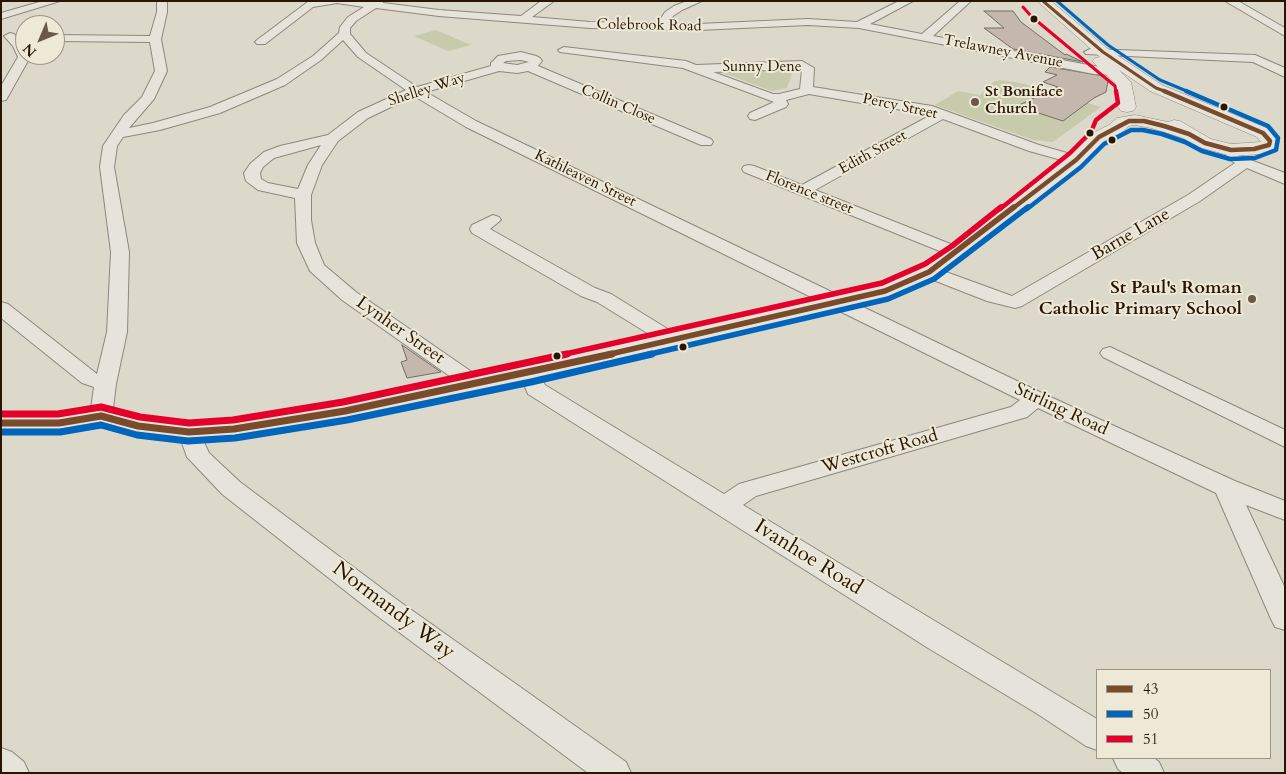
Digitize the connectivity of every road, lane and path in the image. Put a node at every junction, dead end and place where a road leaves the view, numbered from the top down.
1 (56, 1) edge
2 (162, 1) edge
3 (334, 1) edge
4 (340, 1) edge
5 (549, 1) edge
6 (697, 1) edge
7 (908, 1) edge
8 (966, 1) edge
9 (1030, 1) edge
10 (1043, 1) edge
11 (1230, 1) edge
12 (377, 3) edge
13 (1, 16) edge
14 (523, 20) junction
15 (590, 25) junction
16 (859, 25) junction
17 (1271, 26) junction
18 (1285, 26) edge
19 (661, 27) junction
20 (1285, 33) edge
21 (344, 34) junction
22 (5, 35) edge
23 (90, 37) junction
24 (924, 37) junction
25 (65, 38) edge
26 (155, 39) junction
27 (65, 42) edge
28 (261, 42) dead end
29 (15, 43) edge
30 (556, 52) junction
31 (1097, 52) junction
32 (350, 54) junction
33 (317, 58) junction
34 (1255, 59) junction
35 (1285, 60) edge
36 (530, 62) junction
37 (21, 65) edge
38 (694, 68) junction
39 (1112, 71) junction
40 (1285, 73) edge
41 (806, 90) junction
42 (415, 91) junction
43 (1, 97) edge
44 (779, 98) junction
45 (1176, 98) junction
46 (1126, 103) junction
47 (941, 115) junction
48 (755, 116) dead end
49 (117, 134) junction
50 (1099, 137) junction
51 (333, 138) junction
52 (1197, 139) junction
53 (1266, 139) junction
54 (706, 142) dead end
55 (1076, 160) junction
56 (1245, 163) junction
57 (749, 169) dead end
58 (1285, 178) edge
59 (804, 190) junction
60 (303, 195) junction
61 (493, 220) dead end
62 (957, 252) junction
63 (930, 272) junction
64 (349, 296) joint
65 (840, 302) junction
66 (1, 308) edge
67 (672, 340) junction
68 (1117, 360) dead end
69 (528, 372) junction
70 (105, 384) junction
71 (475, 384) junction
72 (1036, 400) junction
73 (102, 416) junction
74 (1, 423) edge
75 (189, 432) junction
76 (1285, 439) edge
77 (1226, 487) junction
78 (725, 505) junction
79 (1285, 511) edge
80 (1285, 619) edge
81 (1096, 735) edge
82 (1130, 759) edge
83 (1, 763) edge
84 (615, 772) edge
85 (14, 773) edge
86 (1148, 773) edge

1 - 13 street
2 - 26 street
3 - 28 street
4 - 12 street, Colebrook Road
5 - 14 street
6 - 19 street
7 - 16 street
8 - 24 street
9 - 31 street
10 - 31 street
11 - 17 street
12 - 14 street, Colebrook Road
12 - 21 street
14 - 15 street, Colebrook Road
15 - 19 street, Colebrook Road
15 - 30 street, Shelley Way
16 - 19 street, Colebrook Road
16 - 24 street, Colebrook Road
17 - 18 street
17 - 20 street
21 - 32 street, Kathleaven Street
21 - 33 street
22 - 29 street
23 - 25 street
23 - 26 street
23 - 27 street
24 - 39 street, Trelawney Avenue
26 - 49 street
30 - 36 street, Shelley Way
30 - 38 street, Sunny Dene
31 - 34 street
31 - 39 street
31 - 45 street
32 - 33 street
32 - 42 street, Kathleaven Street
33 - 49 street
34 - 35 street
34 - 40 street
36 - 42 street, Shelley Way
36 - 54 street, Collin Close
37 - 43 street
38 - 41 street, Sunny Dene
38 - 44 street, Sunny Dene
39 - 46 street
41 - 44 street, Sunny Dene
41 - 47 street, Percy Street
42 - 51 street, Shelley Way
42 - 65 street, Kathleaven Street
44 - 48 street, Sunny Dene
45 - 46 street
45 - 53 street
46 - 50 street
46 - 52 street
47 - 55 street, Percy Street
47 - 59 street, Edith Street
49 - 70 street
50 - 52 street
50 - 55 street
51 - 60 street, Shelley Way
51 - 60 street, Shelley Way
52 - 53 street
52 - 56 street
53 - 58 street
55 - 62 street
56 - 58 street
56 - 63 street, Barne Lane
57 - 59 street, Florence street
59 - 62 street, Florence street
60 - 64 street, Shelley Way
61 - 67 street
62 - 63 street
63 - 65 street
64 - 71 street, Lynher Street
65 - 67 street
65 - 72 street, Stirling Road
66 - 70 street
67 - 69 street
68 - 76 street
69 - 71 street
69 - 78 street, Ivanhoe Road
70 - 73 street
71 - 75 street
72 - 77 street, Stirling Road
72 - 78 street, Westcroft Road
73 - 74 street
73 - 75 street
75 - 84 street, Normandy Way
77 - 79 street, Stirling Road
77 - 80 street
78 - 81 street, Ivanhoe Road
82 - 86 street
83 - 85 street

